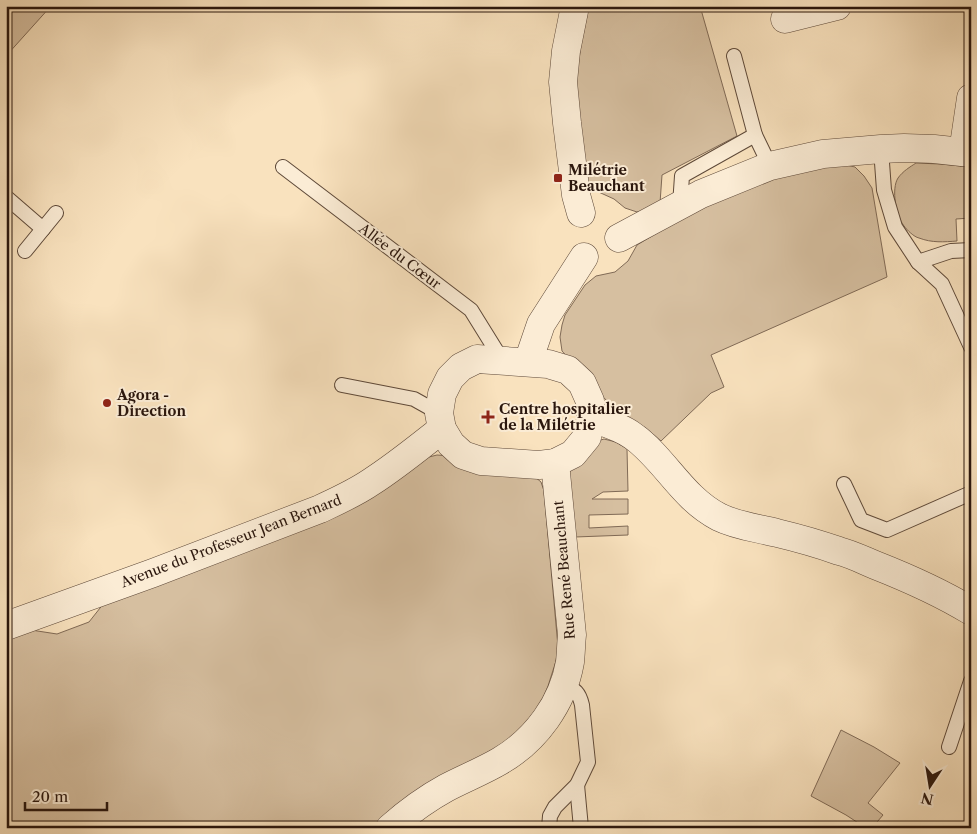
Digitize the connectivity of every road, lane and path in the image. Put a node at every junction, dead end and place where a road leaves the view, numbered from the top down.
1 (575, 6) edge
2 (837, 6) edge
3 (785, 19) dead end
4 (734, 56) dead end
5 (971, 98) edge
6 (755, 135) junction
7 (881, 149) junction
8 (967, 152) edge
9 (283, 166) dead end
10 (770, 166) junction
11 (6, 197) edge
12 (680, 205) junction
13 (56, 212) dead end
14 (581, 212) dead end
15 (43, 229) junction
16 (619, 238) dead end
17 (971, 250) edge
18 (26, 251) dead end
19 (584, 257) dead end
20 (918, 262) junction
21 (971, 347) edge
22 (515, 361) junction
23 (342, 385) dead end
24 (591, 418) junction
25 (440, 421) junction
26 (555, 464) junction
27 (844, 484) dead end
28 (971, 493) edge
29 (971, 611) edge
30 (6, 626) edge
31 (971, 681) edge
32 (564, 684) junction
33 (949, 747) dead end
34 (577, 785) junction
35 (390, 828) edge
36 (549, 828) edge
37 (581, 828) edge

1 - 14 street
2 - 3 street
4 - 6 lane
5 - 8 street
6 - 10 lane
6 - 12 lane
7 - 8 street
7 - 10 street
7 - 20 lane
9 - 22 lane, Allée du Cœur
10 - 12 street
11 - 15 lane
12 - 16 street
13 - 15 lane
15 - 18 lane
17 - 20 lane
19 - 22 street
20 - 21 lane
22 - 24 street
22 - 25 street
23 - 25 lane
24 - 26 street
24 - 29 street
25 - 26 street
25 - 30 street, Avenue du Professeur Jean Bernard
26 - 32 street, Rue René Beauchant
27 - 28 lane
31 - 33 lane
32 - 34 lane
32 - 35 street, Rue René Beauchant
34 - 36 lane
34 - 37 lane

